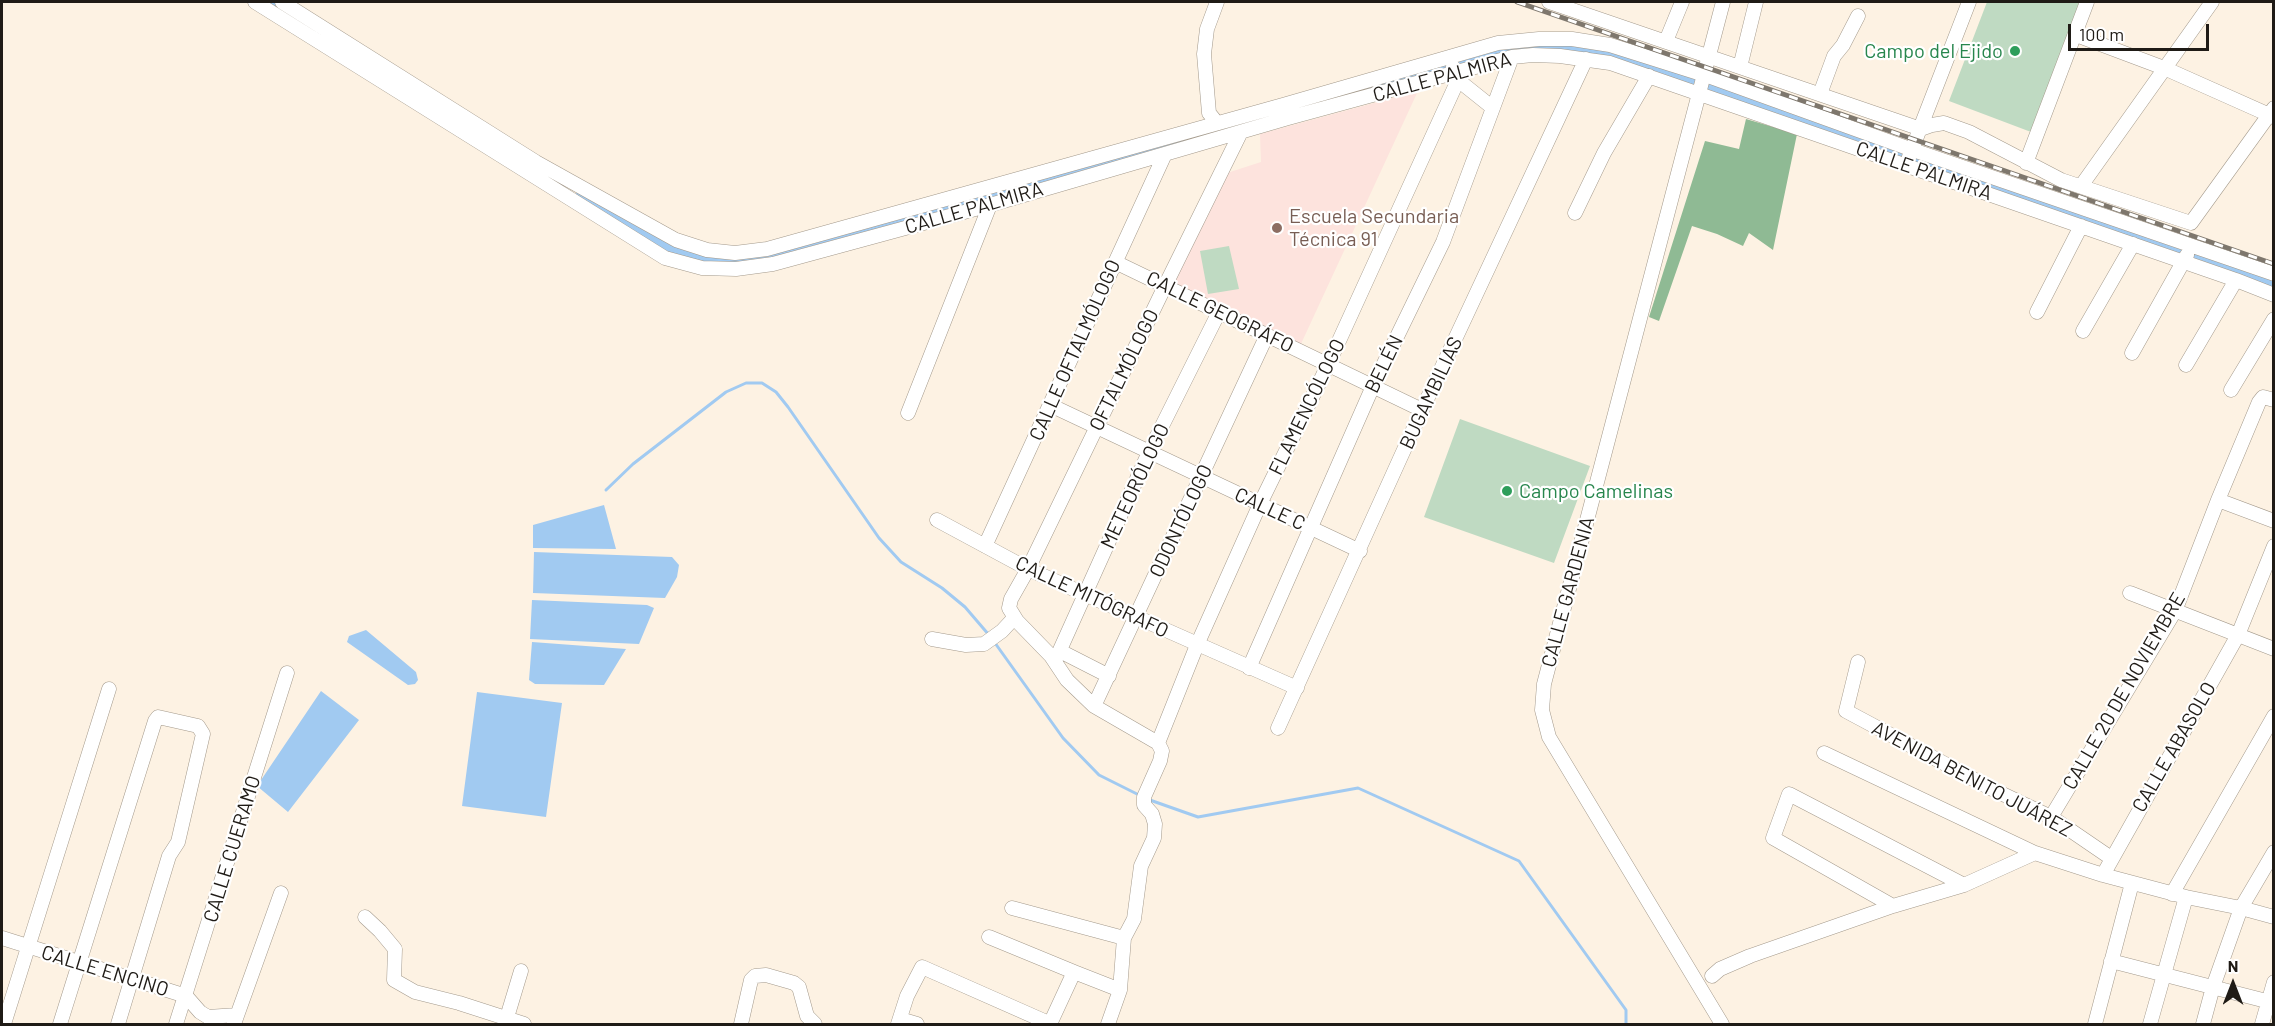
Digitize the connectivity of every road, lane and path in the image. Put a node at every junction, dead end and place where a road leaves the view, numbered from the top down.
1 (255, 2) edge
2 (282, 2) edge
3 (1217, 2) edge
4 (1549, 2) edge
5 (1682, 2) edge
6 (1723, 2) edge
7 (1756, 2) edge
8 (1970, 2) edge
9 (2087, 2) edge
10 (2212, 2) edge
11 (1858, 16) dead end
12 (2076, 35) junction
13 (1666, 41) junction
14 (1512, 57) junction
15 (1709, 57) junction
16 (1586, 59) junction
17 (1453, 67) junction
18 (1740, 67) junction
19 (2164, 68) junction
20 (1649, 76) junction
21 (1702, 84) junction
22 (1820, 94) junction
23 (1493, 108) junction
24 (1285, 111) junction
25 (2272, 113) edge
26 (1217, 123) junction
27 (1921, 129) junction
28 (1241, 132) junction
29 (1165, 154) junction
30 (1909, 157) junction
31 (2026, 163) junction
32 (2081, 186) junction
33 (990, 205) junction
34 (2078, 207) junction
35 (1575, 213) dead end
36 (2074, 223) junction
37 (2133, 244) junction
38 (2191, 246) junction
39 (2183, 261) junction
40 (1115, 262) junction
41 (2274, 274) edge
42 (2236, 280) junction
43 (1165, 286) junction
44 (2274, 295) edge
45 (1219, 312) junction
46 (2037, 312) dead end
47 (2274, 319) edge
48 (2083, 331) dead end
49 (1267, 335) junction
50 (2133, 352) dead end
51 (2186, 364) dead end
52 (1328, 365) junction
53 (1372, 386) junction
54 (2231, 390) dead end
55 (2268, 399) edge
56 (1050, 405) junction
57 (1422, 410) junction
58 (908, 413) dead end
59 (1097, 427) junction
60 (1149, 452) junction
61 (1202, 477) junction
62 (2218, 500) junction
63 (1260, 504) junction
64 (937, 520) dead end
65 (2274, 521) edge
66 (1311, 528) junction
67 (985, 546) junction
68 (2274, 546) edge
69 (1360, 551) junction
70 (1028, 569) junction
71 (2130, 593) dead end
72 (1085, 595) junction
73 (2175, 611) junction
74 (1012, 613) junction
75 (1137, 618) junction
76 (2238, 635) junction
77 (932, 639) dead end
78 (1197, 645) junction
79 (2274, 649) edge
80 (1057, 656) junction
81 (1858, 662) dead end
82 (1249, 668) junction
83 (287, 673) dead end
84 (1109, 676) junction
85 (1297, 688) junction
86 (109, 689) dead end
87 (1094, 706) junction
88 (2274, 716) edge
89 (1278, 728) dead end
90 (1158, 743) junction
91 (1824, 753) dead end
92 (2051, 818) junction
93 (2274, 852) edge
94 (2035, 853) junction
95 (2111, 858) junction
96 (2103, 874) junction
97 (2132, 883) junction
98 (1964, 885) junction
99 (281, 893) dead end
100 (2172, 894) junction
101 (2186, 897) junction
102 (1893, 906) junction
103 (1012, 908) dead end
104 (2241, 908) junction
105 (364, 917) dead end
106 (2274, 917) edge
107 (989, 937) dead end
108 (2, 938) edge
109 (1124, 938) junction
110 (27, 946) junction
111 (2111, 961) junction
112 (78, 963) junction
113 (521, 971) dead end
114 (1074, 972) junction
115 (2163, 975) junction
116 (1712, 976) dead end
117 (132, 979) junction
118 (2274, 982) edge
119 (2213, 987) junction
120 (1120, 990) junction
121 (186, 996) junction
122 (2271, 1002) edge
123 (208, 1017) junction
124 (236, 1020) edge
125 (506, 1022) edge
126 (899, 1022) edge
127 (4, 1024) edge
128 (60, 1024) edge
129 (118, 1024) edge
130 (176, 1024) edge
131 (195, 1024) edge
132 (524, 1024) edge
133 (741, 1024) edge
134 (815, 1024) edge
135 (917, 1024) edge
136 (1050, 1024) edge
137 (1108, 1024) edge
138 (1722, 1024) edge
139 (2095, 1024) edge
140 (2150, 1024) edge
141 (2203, 1024) edge
142 (2262, 1024) edge

1 - 33 street, CALLE PALMIRA
2 - 26 street
3 - 26 street
4 - 13 street
5 - 13 street
6 - 15 street, CALLE GARDENIA
7 - 18 street
8 - 27 street
9 - 12 street
10 - 19 street
11 - 22 street
12 - 19 street
12 - 31 street
13 - 15 street
14 - 16 street, CALLE PALMIRA
14 - 17 street, CALLE PALMIRA
14 - 23 street, BELÉN
15 - 18 street
15 - 21 street, CALLE GARDENIA
16 - 20 street, CALLE PALMIRA
16 - 57 street, BUGAMBILIAS
17 - 21 street
17 - 23 street
17 - 24 street, CALLE PALMIRA
17 - 52 street, FLAMENCÓLOGO
18 - 22 street
19 - 25 street
19 - 32 street
20 - 21 street, CALLE PALMIRA
20 - 35 street
21 - 30 street, CALLE PALMIRA
21 - 30 street
21 - 138 street, CALLE GARDENIA
22 - 27 street
23 - 53 street, BELÉN
24 - 26 street
24 - 28 street, CALLE PALMIRA
25 - 32 street
27 - 30 street
27 - 31 street
28 - 29 street, CALLE PALMIRA
28 - 43 street, OFTALMÓLOGO
29 - 33 street, CALLE PALMIRA
29 - 40 street, CALLE OFTALMÓLOGO
30 - 34 street
30 - 36 street, CALLE PALMIRA
31 - 32 street
33 - 58 street
34 - 36 street
34 - 38 street
36 - 37 street, CALLE PALMIRA
36 - 46 street
37 - 39 street, CALLE PALMIRA
37 - 48 street
38 - 39 street
38 - 41 street
39 - 42 street, CALLE PALMIRA
39 - 50 street
40 - 43 street, CALLE GEOGRÁFO
40 - 56 street, CALLE OFTALMÓLOGO
42 - 44 street, CALLE PALMIRA
42 - 51 street
43 - 45 street, CALLE GEOGRÁFO
43 - 59 street, OFTALMÓLOGO
45 - 49 street, CALLE GEOGRÁFO
45 - 60 street, METEORÓLOGO
47 - 54 street
49 - 52 street, CALLE GEOGRÁFO
49 - 61 street, ODONTÓLOGO
52 - 53 street, CALLE GEOGRÁFO
52 - 63 street, FLAMENCÓLOGO
53 - 57 street, CALLE GEOGRÁFO
53 - 66 street, BELÉN
55 - 62 street, CALLE 20 DE NOVIEMBRE
56 - 59 street, CALLE C
56 - 67 street, CALLE OFTALMÓLOGO
57 - 69 street, BUGAMBILIAS
59 - 60 street, CALLE C
59 - 70 street, OFTALMÓLOGO
60 - 61 street, CALLE C
60 - 72 street, METEORÓLOGO
61 - 63 street, CALLE C
61 - 75 street, ODONTÓLOGO
62 - 65 street
62 - 73 street, CALLE 20 DE NOVIEMBRE
63 - 66 street, CALLE C
63 - 78 street, FLAMENCÓLOGO
64 - 67 street, CALLE MITÓGRAFO
66 - 69 street, CALLE C
66 - 82 street, BELÉN
67 - 70 street, CALLE MITÓGRAFO
68 - 76 street, CALLE ABASOLO
69 - 85 street, BUGAMBILIAS
70 - 72 street, CALLE MITÓGRAFO
70 - 74 street, OFTALMÓLOGO
71 - 73 street
72 - 75 street, CALLE MITÓGRAFO
72 - 80 street, METEORÓLOGO
73 - 76 street
73 - 92 street, CALLE 20 DE NOVIEMBRE
74 - 77 street
74 - 80 street
75 - 78 street, CALLE MITÓGRAFO
75 - 84 street, ODONTÓLOGO
76 - 79 street
76 - 95 street, CALLE ABASOLO
78 - 82 street, CALLE MITÓGRAFO
78 - 90 street, FLAMENCÓLOGO
80 - 84 street
80 - 87 street
81 - 92 street, AVENIDA BENITO JUÁREZ
82 - 85 street, CALLE MITÓGRAFO
83 - 121 street, CALLE CUERAMO
84 - 87 street, ODONTÓLOGO
85 - 89 street, BUGAMBILIAS
86 - 110 street
87 - 90 street
88 - 100 street
90 - 109 street, FLAMENCÓLOGO
91 - 94 street, AVENIDA BENITO JUÁREZ
92 - 95 street, AVENIDA BENITO JUÁREZ
93 - 104 street
94 - 96 street, AVENIDA BENITO JUÁREZ
94 - 98 street
95 - 96 street
96 - 97 street, AVENIDA BENITO JUÁREZ
97 - 100 street, AVENIDA BENITO JUÁREZ
97 - 111 street
98 - 102 street
98 - 102 street
99 - 124 street
100 - 101 street, AVENIDA BENITO JUÁREZ
101 - 104 street, AVENIDA BENITO JUÁREZ
101 - 115 street
102 - 116 street
103 - 109 street
104 - 106 street, AVENIDA BENITO JUÁREZ
104 - 119 street
105 - 125 street
107 - 114 street
108 - 110 street, CALLE ENCINO
109 - 120 street, FLAMENCÓLOGO
110 - 112 street, CALLE ENCINO
110 - 127 street
111 - 115 street
111 - 139 street
112 - 117 street, CALLE ENCINO
112 - 117 street
112 - 128 street
113 - 125 street
114 - 120 street
114 - 136 street
115 - 119 street
115 - 140 street
117 - 121 street, CALLE ENCINO
117 - 129 street
118 - 122 street
119 - 122 street
119 - 141 street
120 - 137 street, FLAMENCÓLOGO
121 - 123 street, CALLE ENCINO
121 - 130 street, CALLE CUERAMO
122 - 142 street
123 - 124 street
123 - 131 street
125 - 132 street
126 - 135 street
126 - 136 street
133 - 134 street

